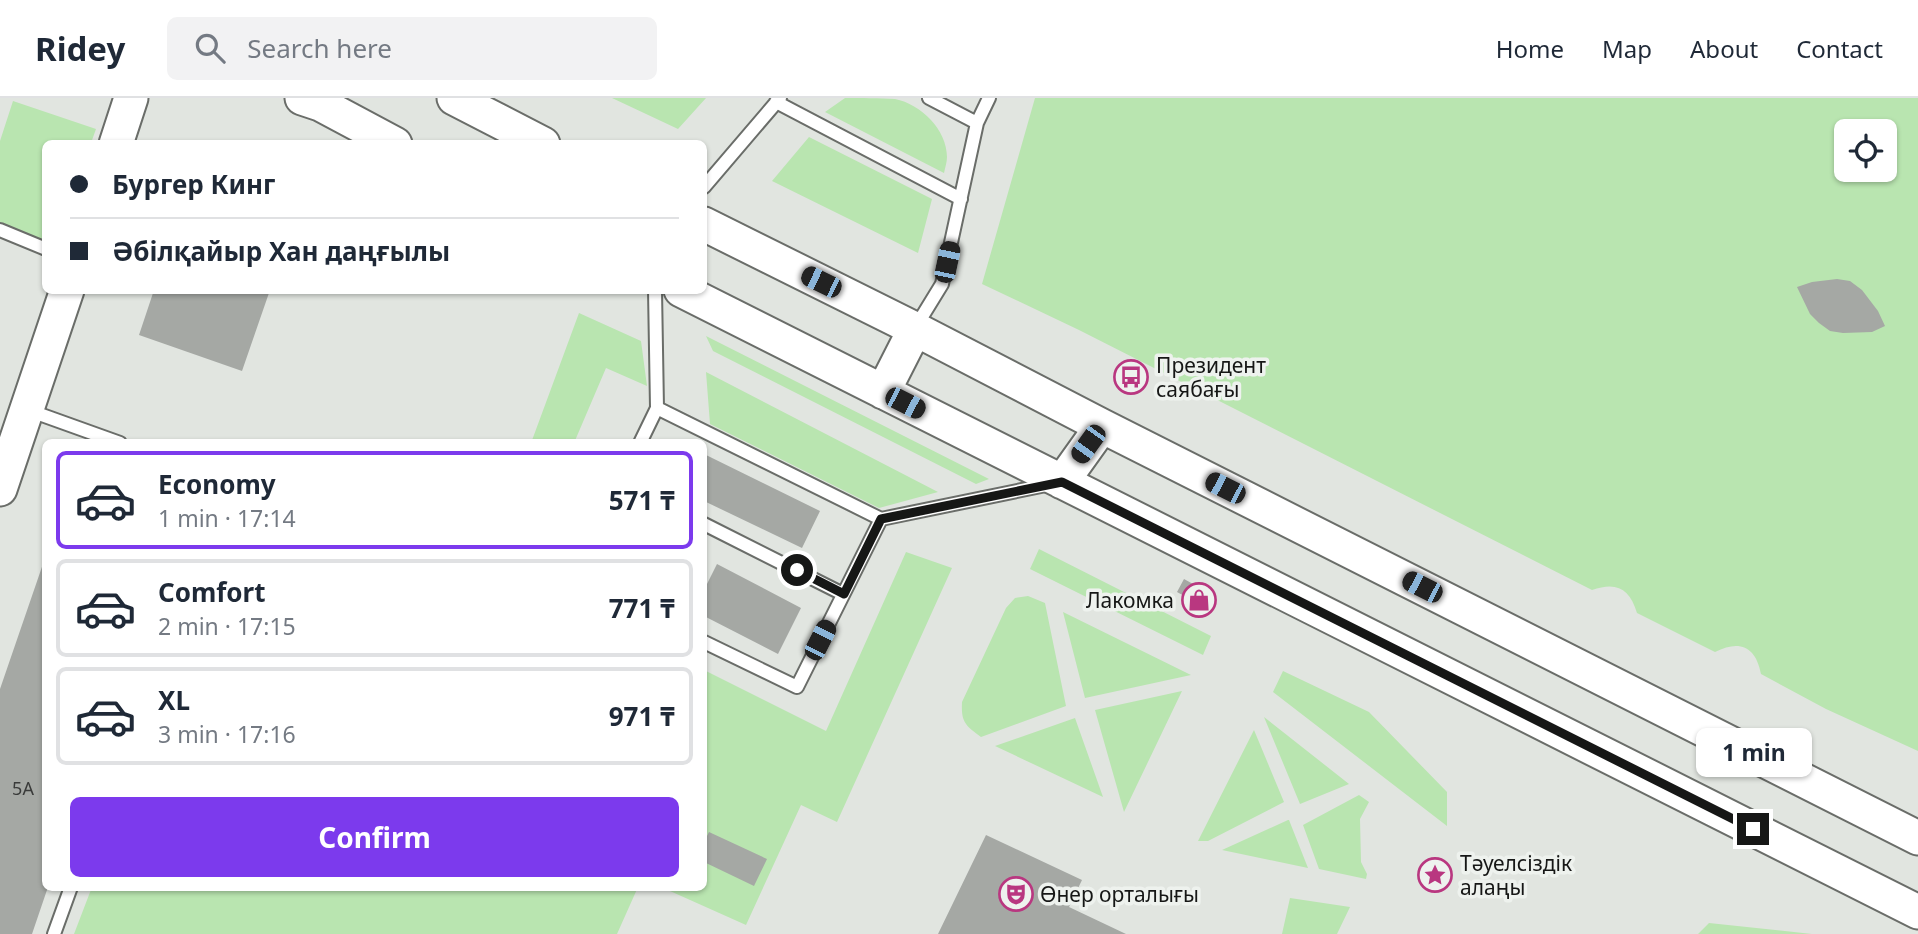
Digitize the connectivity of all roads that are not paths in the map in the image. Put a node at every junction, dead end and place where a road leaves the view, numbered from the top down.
1 (131, 98) edge
2 (302, 98) edge
3 (454, 98) edge
4 (929, 98) edge
5 (989, 98) edge
6 (778, 100) edge
7 (976, 122) junction
8 (117, 140) edge
9 (388, 140) edge
10 (535, 140) edge
11 (707, 183) edge
12 (961, 198) junction
13 (707, 226) edge
14 (0, 230) edge
15 (42, 247) edge
16 (66, 294) edge
17 (655, 294) edge
18 (689, 294) edge
19 (915, 329) junction
20 (883, 392) junction
21 (657, 408) junction
22 (28, 410) junction
23 (1101, 426) junction
24 (109, 439) edge
25 (642, 439) edge
26 (1062, 482) junction
27 (0, 489) edge
28 (881, 519) junction
29 (707, 526) edge
30 (844, 594) junction
31 (707, 643) edge
32 (1918, 838) edge
33 (70, 891) edge
34 (1918, 912) edge
35 (54, 934) edge

1 - 8 main road
2 - 9 main road
3 - 10 main road
4 - 7 lane
5 - 7 lane
6 - 11 lane
6 - 12 lane
7 - 12 lane
12 - 19 lane
13 - 19 main road
14 - 15 lane
16 - 22 main road
17 - 21 lane
18 - 20 main road
19 - 20 main road
19 - 23 main road
20 - 26 main road
21 - 25 lane
21 - 28 lane
22 - 24 lane
22 - 27 main road
23 - 26 main road
23 - 32 main road
26 - 28 lane
26 - 34 main road
28 - 30 lane
29 - 30 lane
30 - 31 lane
33 - 35 lane

